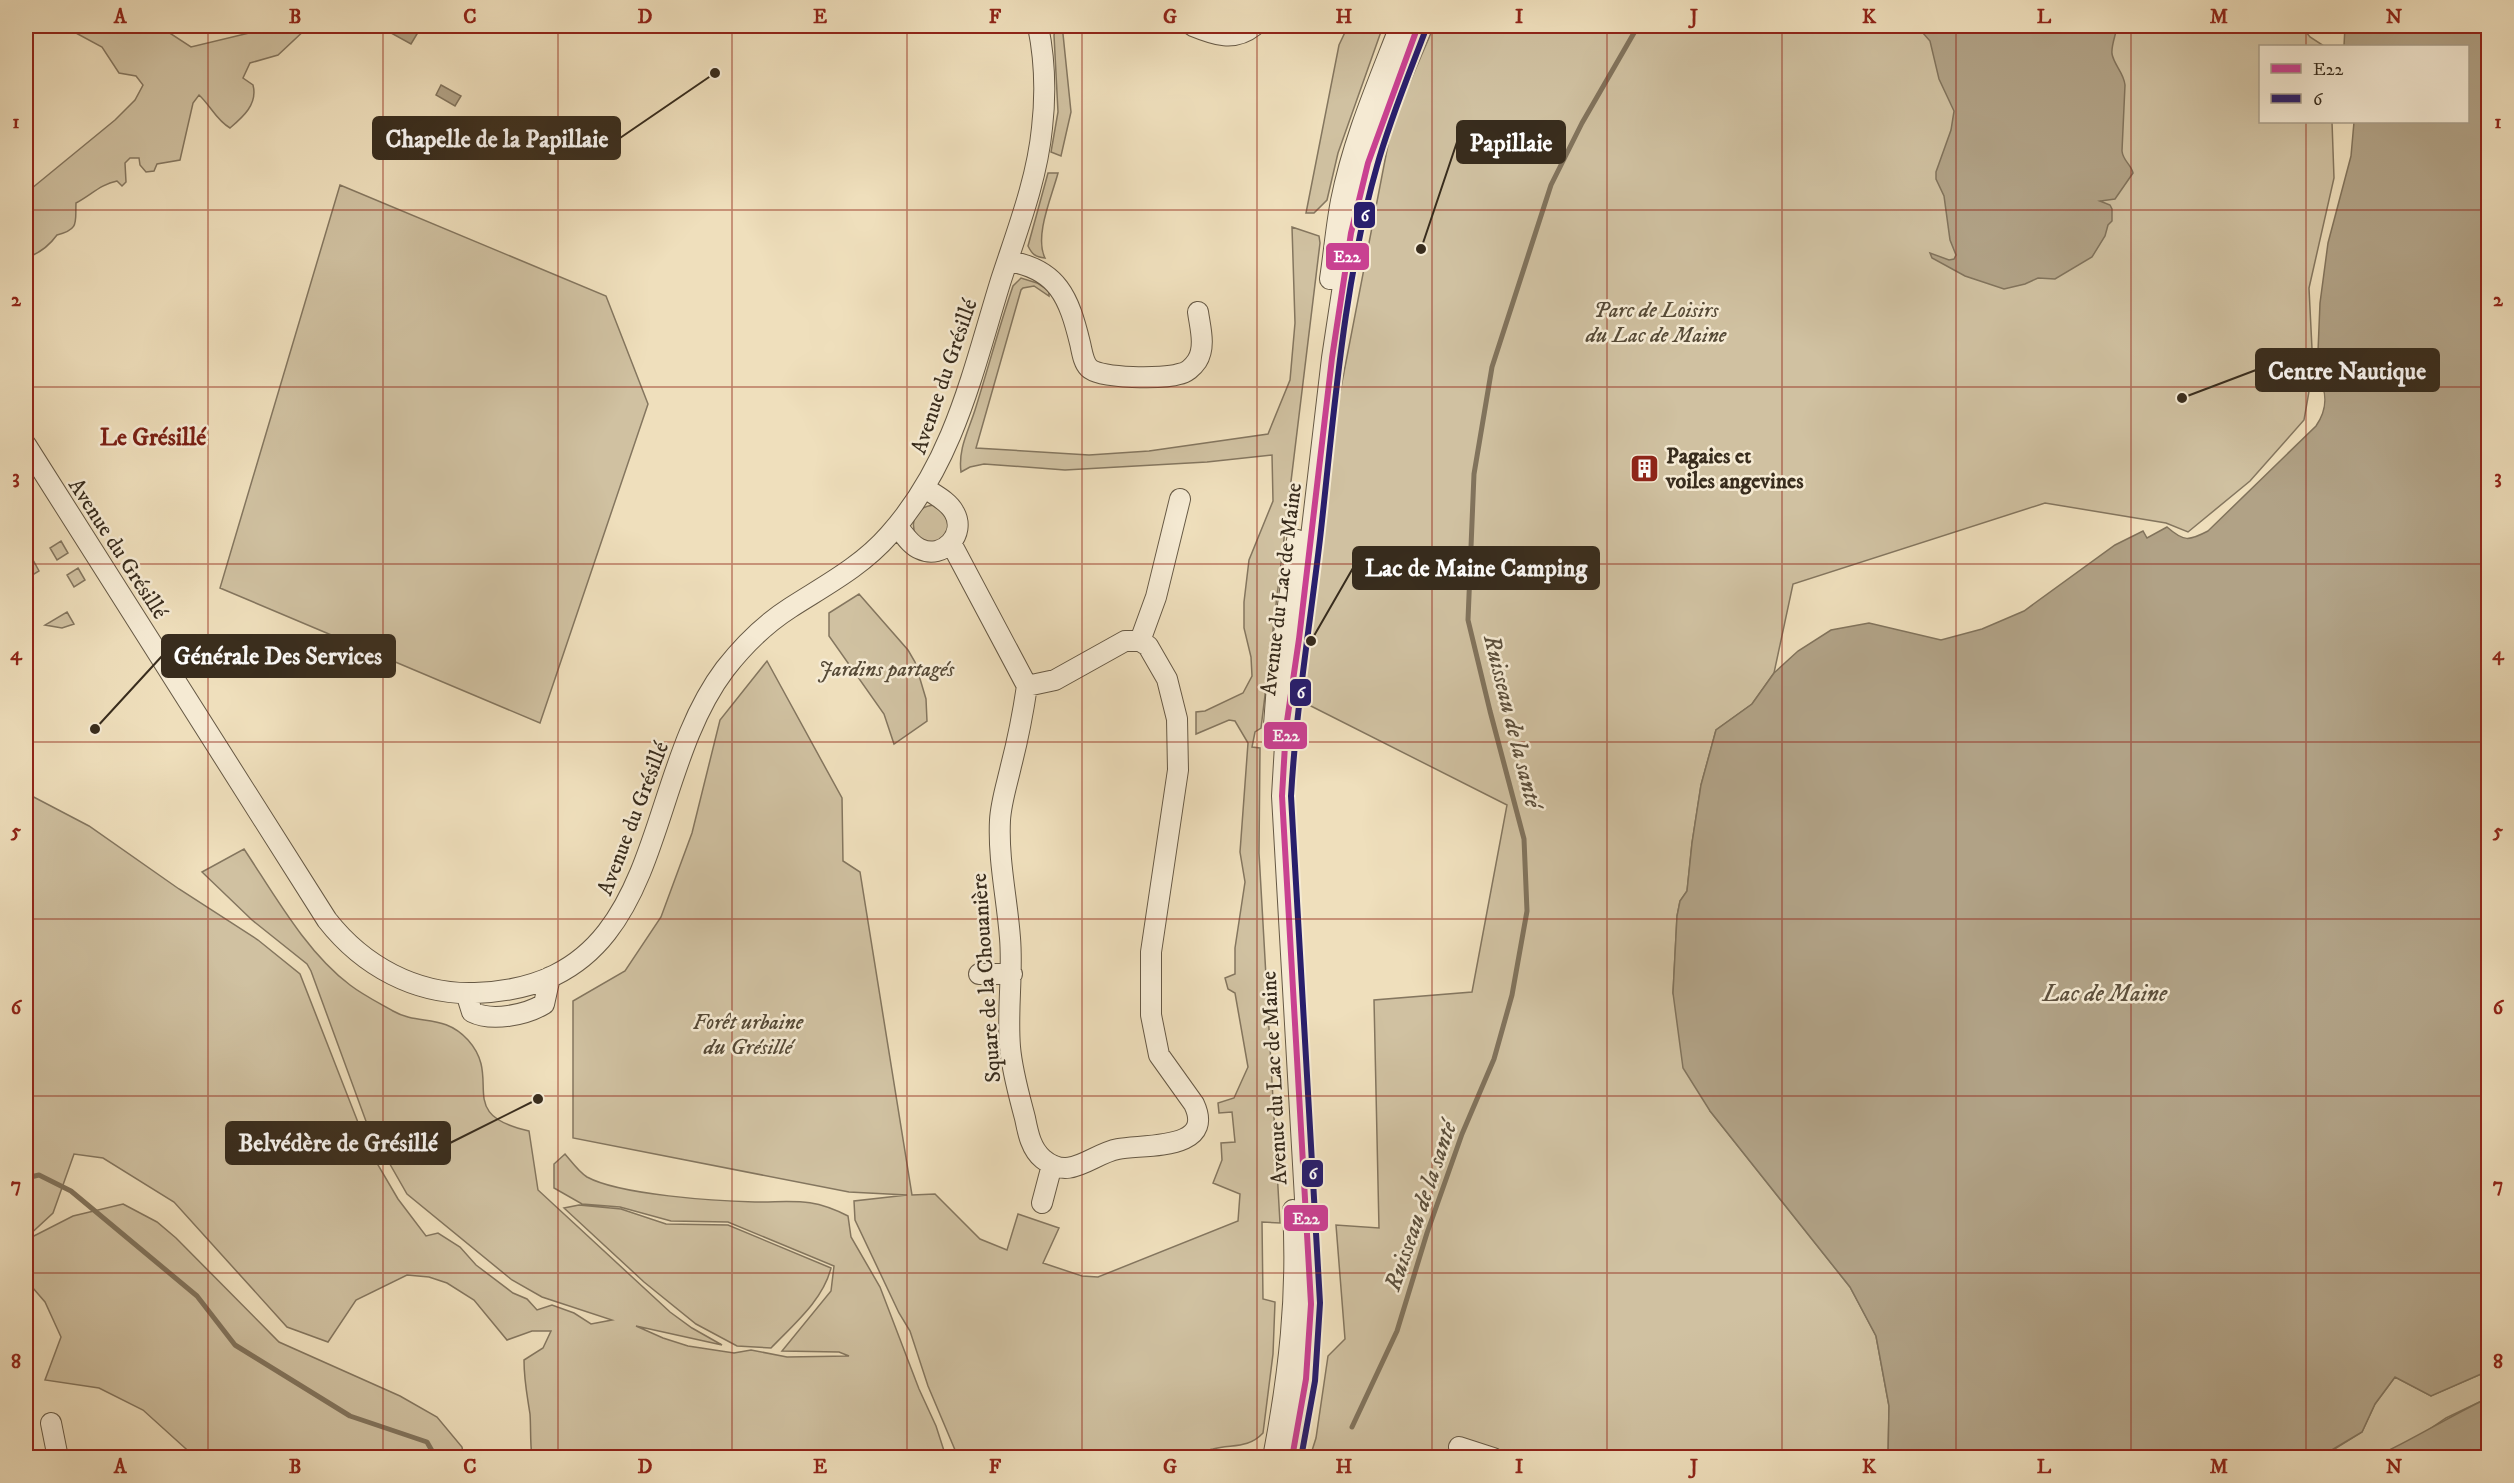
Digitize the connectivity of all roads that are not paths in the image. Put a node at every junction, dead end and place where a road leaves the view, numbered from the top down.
1 (1038, 26) edge
2 (1192, 26) edge
3 (1254, 26) edge
4 (1400, 26) edge
5 (1418, 26) edge
6 (1008, 261) junction
7 (1198, 312) dead end
8 (26, 446) edge
9 (925, 488) junction
10 (1180, 499) dead end
11 (897, 526) junction
12 (951, 543) junction
13 (1140, 641) junction
14 (1027, 686) junction
15 (979, 974) dead end
16 (1012, 974) junction
17 (1053, 1165) junction
18 (1042, 1203) dead end
19 (51, 1423) dead end
20 (1459, 1447) dead end
21 (58, 1458) edge
22 (1273, 1458) edge
23 (1292, 1458) edge
24 (1492, 1458) edge

1 - 6 street, Avenue du Grésillé
2 - 3 street
4 - 22 street, Avenue du Lac de Maine
5 - 23 street, Avenue du Lac de Maine
6 - 7 street
6 - 9 street, Avenue du Grésillé
8 - 11 street, Avenue du Grésillé
9 - 11 street, Avenue du Grésillé
9 - 12 street
10 - 13 street
11 - 12 street
12 - 14 street
13 - 14 street
13 - 17 street
14 - 16 street, Square de la Chouanière
15 - 16 street
16 - 17 street, Square de la Chouanière
17 - 18 street
19 - 21 street
20 - 24 street

